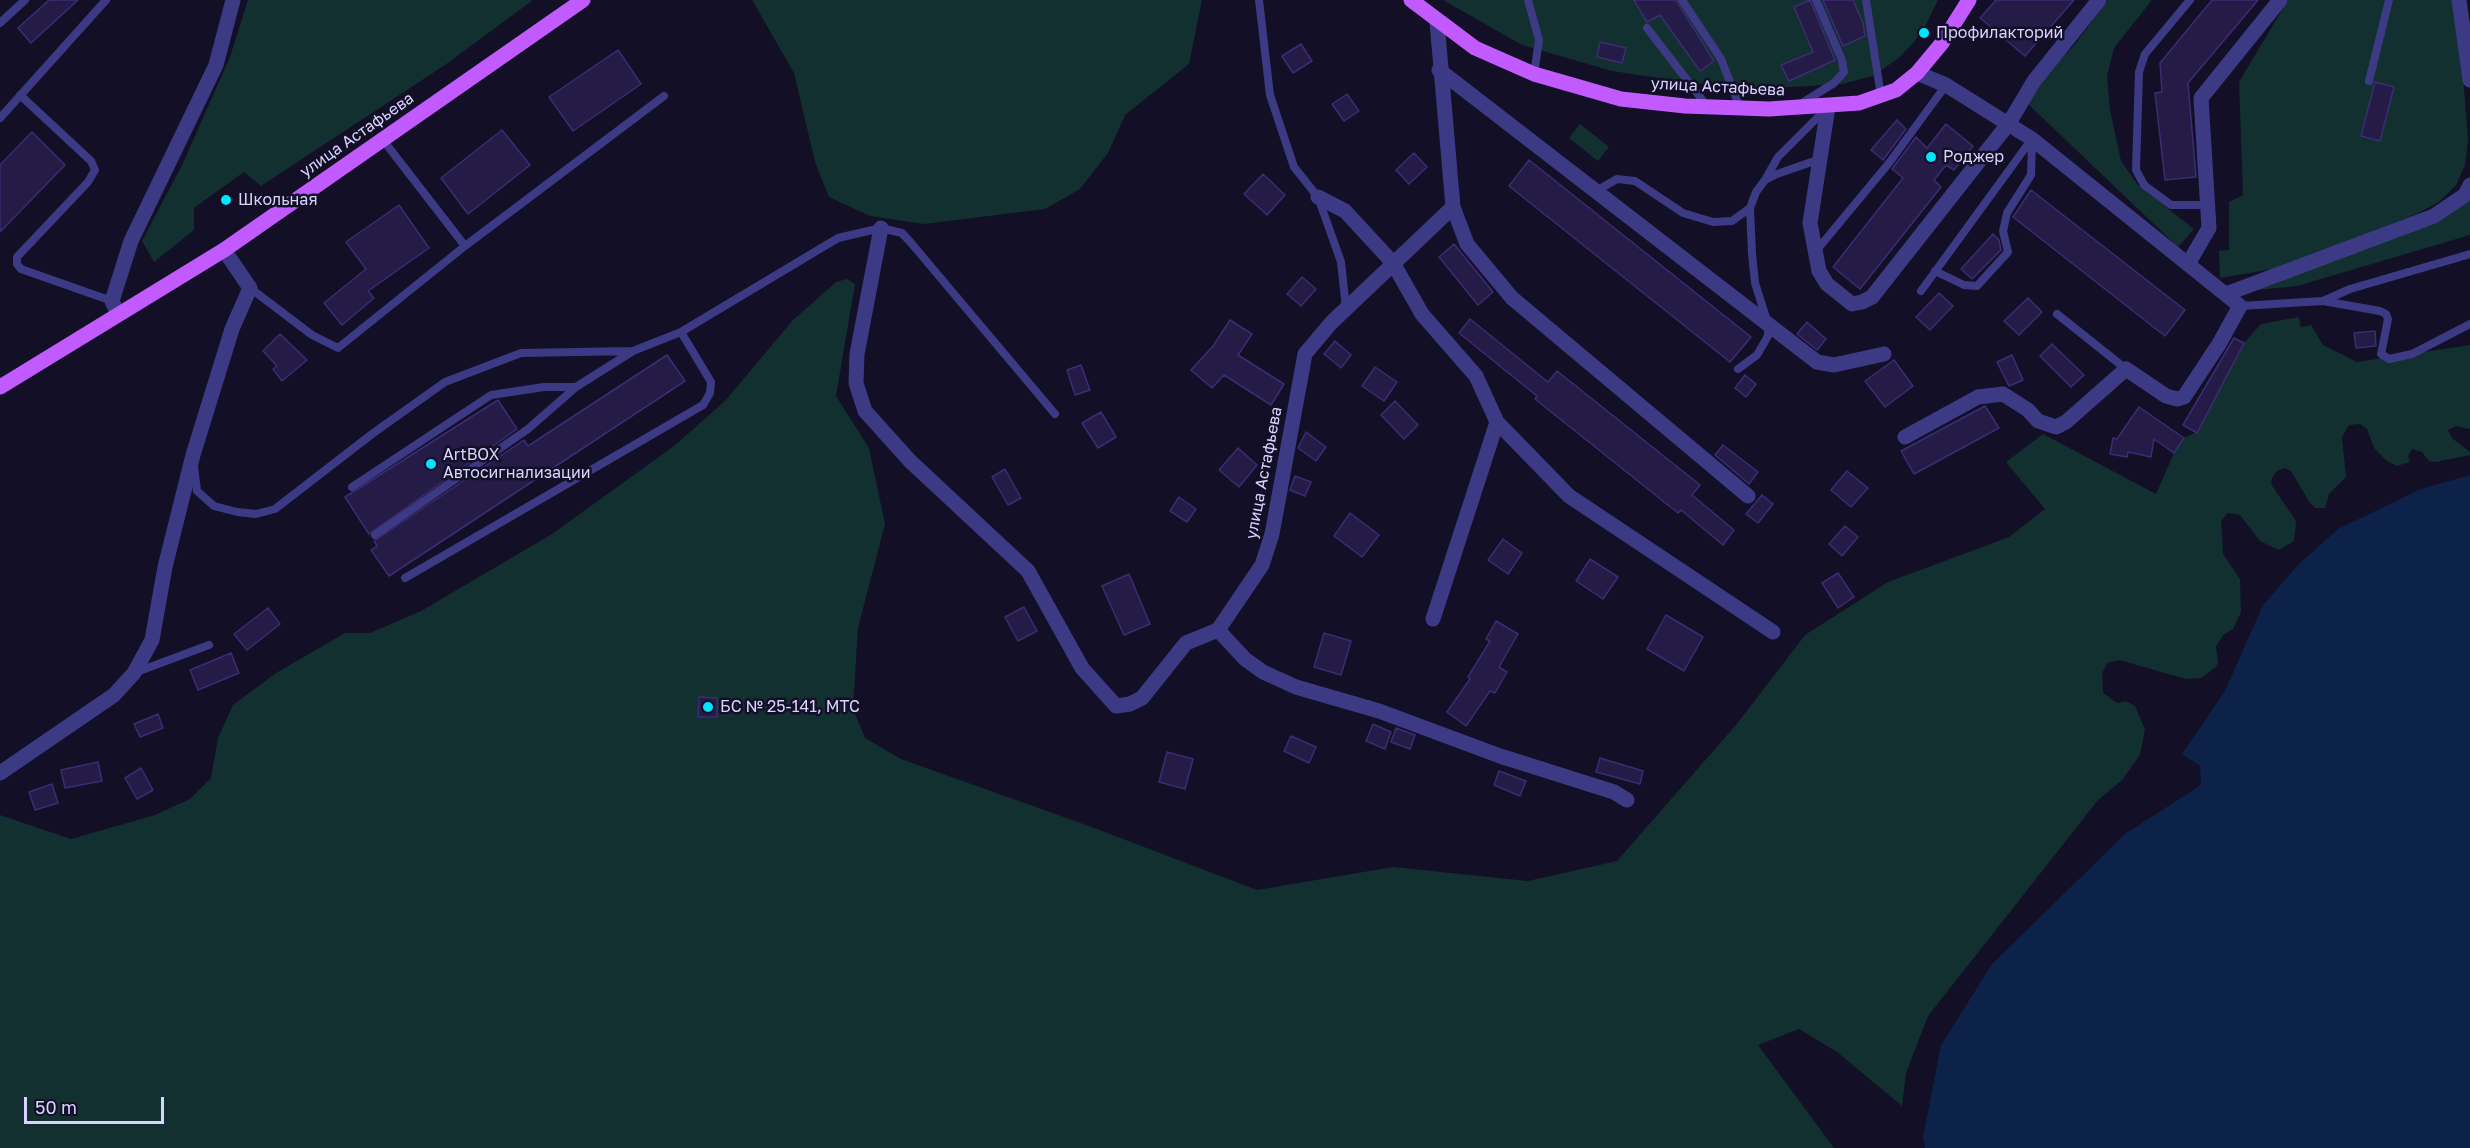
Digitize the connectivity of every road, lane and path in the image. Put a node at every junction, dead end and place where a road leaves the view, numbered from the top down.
1 (26, 0) edge
2 (106, 0) edge
3 (233, 0) edge
4 (584, 0) edge
5 (1259, 0) edge
6 (1411, 0) edge
7 (1528, 0) edge
8 (1682, 0) edge
9 (1816, 0) edge
10 (1866, 0) edge
11 (1969, 0) edge
12 (2099, 0) edge
13 (2190, 0) edge
14 (2280, 0) edge
15 (2389, 0) edge
16 (2459, 0) edge
17 (1437, 22) junction
18 (0, 23) edge
19 (1647, 28) dead end
20 (1439, 70) junction
21 (1917, 73) junction
22 (1534, 74) junction
23 (2470, 80) edge
24 (2368, 81) dead end
25 (1946, 85) junction
26 (20, 95) junction
27 (664, 96) dead end
28 (1881, 96) junction
29 (1707, 107) junction
30 (1828, 107) junction
31 (1740, 108) junction
32 (1794, 109) junction
33 (0, 118) edge
34 (2009, 123) junction
35 (2032, 139) junction
36 (383, 140) junction
37 (1820, 159) junction
38 (1765, 180) junction
39 (2470, 185) edge
40 (1596, 191) junction
41 (1318, 196) junction
42 (2208, 205) junction
43 (1453, 207) junction
44 (1750, 208) junction
45 (881, 228) junction
46 (465, 246) junction
47 (224, 250) junction
48 (1816, 251) junction
49 (2470, 254) edge
50 (1393, 263) junction
51 (2188, 264) junction
52 (1935, 271) junction
53 (250, 288) junction
54 (1921, 291) dead end
55 (2226, 294) junction
56 (2322, 302) junction
57 (2240, 306) junction
58 (115, 308) junction
59 (1346, 308) junction
60 (2057, 314) dead end
61 (1768, 324) junction
62 (2470, 324) edge
63 (681, 332) junction
64 (633, 351) junction
65 (1884, 354) dead end
66 (1738, 369) dead end
67 (2126, 369) junction
68 (0, 387) edge
69 (576, 387) junction
70 (1055, 414) dead end
71 (1497, 422) junction
72 (1905, 437) dead end
73 (193, 455) junction
74 (352, 487) dead end
75 (1748, 496) dead end
76 (375, 535) dead end
77 (405, 578) dead end
78 (1432, 619) dead end
79 (1218, 630) junction
80 (1773, 632) dead end
81 (209, 645) dead end
82 (134, 673) junction
83 (0, 773) edge
84 (1627, 800) dead end

1 - 18 lane
2 - 26 lane
3 - 58 street
4 - 36 main road, улица Астафьева
5 - 41 lane
6 - 17 main road, улица Астафьева
7 - 22 lane
8 - 31 lane
9 - 32 lane
10 - 28 lane
11 - 21 main road, улица Астафьева
12 - 34 street
13 - 42 lane
14 - 42 street
15 - 24 lane
16 - 23 street
17 - 20 street
17 - 22 main road, улица Астафьева
19 - 29 lane
20 - 40 street
20 - 43 street
21 - 25 street
21 - 28 main road, улица Астафьева
22 - 29 main road, улица Астафьева
25 - 34 street
25 - 48 lane
26 - 33 lane
26 - 58 lane
27 - 46 lane
28 - 30 main road, улица Астафьева
29 - 31 main road, улица Астафьева
30 - 32 main road, улица Астафьева
30 - 37 street
30 - 38 lane
31 - 32 main road, улица Астафьева
34 - 35 street
34 - 48 street
35 - 51 street
35 - 52 lane
35 - 52 lane
36 - 46 lane
36 - 47 main road, улица Астафьева
37 - 38 lane
37 - 48 street
38 - 44 lane
39 - 55 street
40 - 44 lane
40 - 61 street
41 - 50 street
41 - 59 lane
42 - 51 street
43 - 50 street, улица Астафьева
43 - 75 street
44 - 61 lane
45 - 63 lane
45 - 70 lane
45 - 79 street
46 - 53 lane
47 - 53 street
47 - 58 main road, улица Астафьева
49 - 56 lane
50 - 59 street, улица Астафьева
50 - 71 street
51 - 55 street
52 - 54 lane
53 - 73 street
55 - 57 street
56 - 57 lane
56 - 62 lane
57 - 67 street
58 - 68 main road, улица Астафьева
59 - 79 street, улица Астафьева
60 - 67 lane
61 - 65 street
61 - 66 lane
63 - 64 lane
63 - 77 lane
64 - 69 lane
64 - 73 lane
67 - 72 street
69 - 74 lane
69 - 76 lane
71 - 78 street
71 - 80 street
73 - 82 street
79 - 84 street
81 - 82 lane
82 - 83 street

